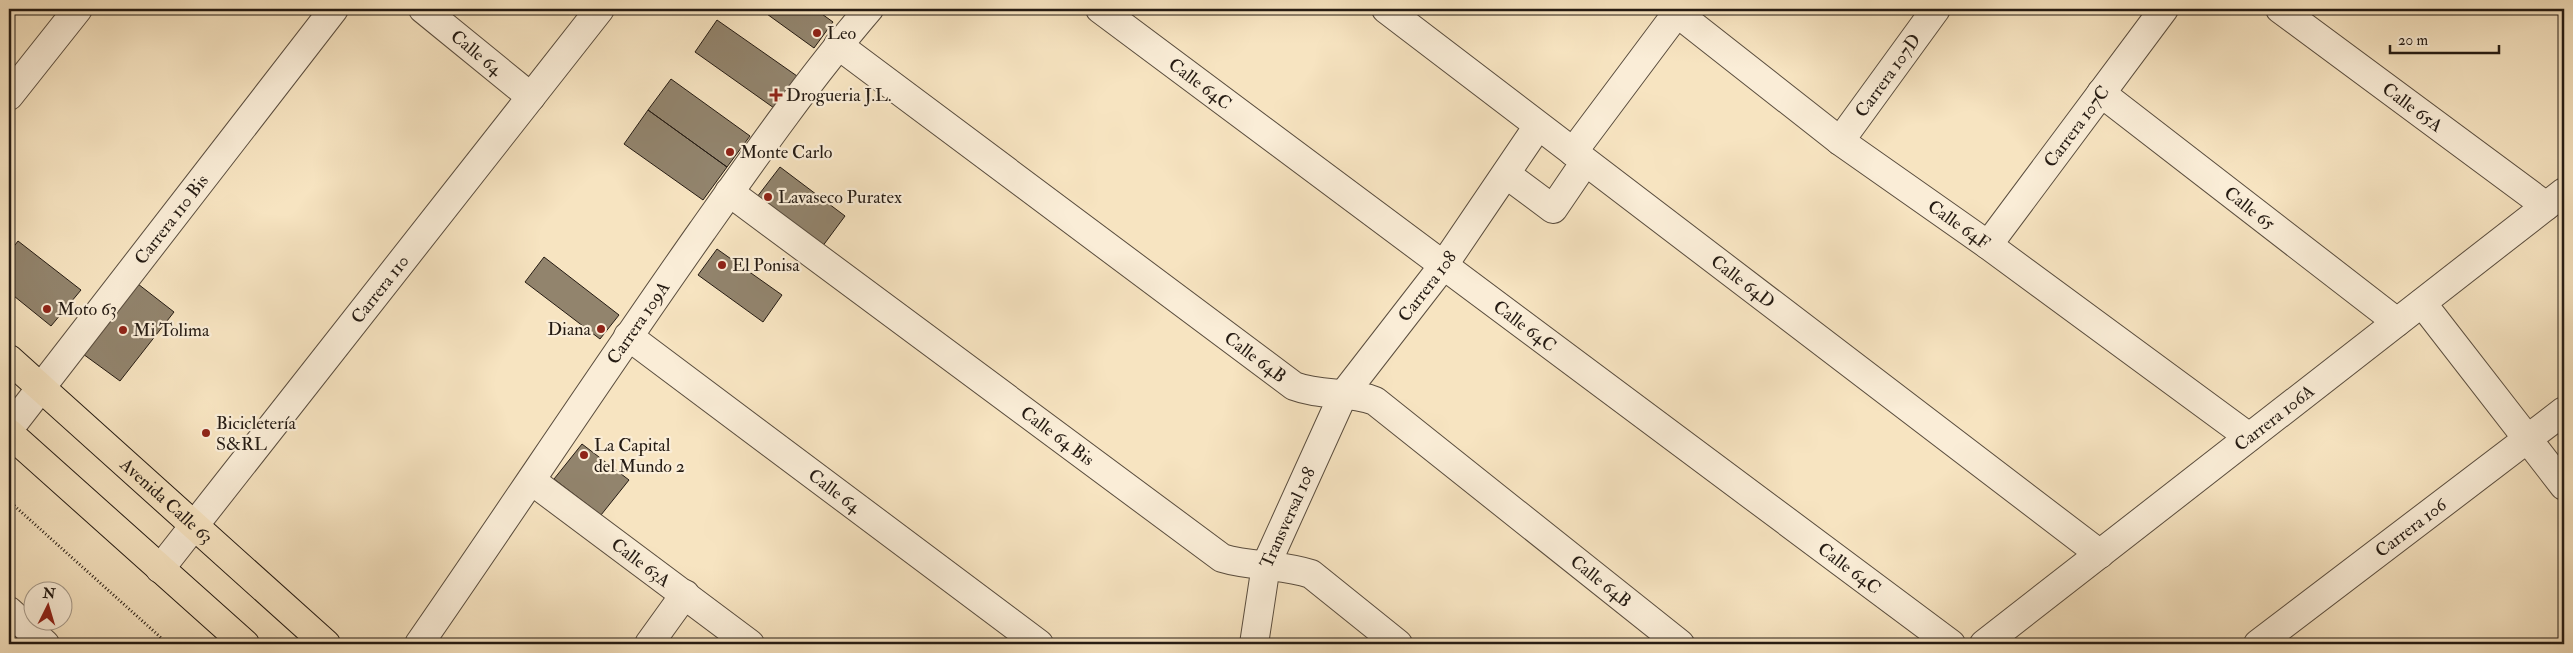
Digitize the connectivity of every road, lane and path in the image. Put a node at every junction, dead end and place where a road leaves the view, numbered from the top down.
1 (78, 9) edge
2 (334, 9) edge
3 (423, 9) edge
4 (600, 9) edge
5 (869, 9) edge
6 (1100, 9) edge
7 (1386, 9) edge
8 (1936, 9) edge
9 (2164, 9) edge
10 (2280, 9) edge
11 (1676, 10) edge
12 (838, 45) junction
13 (2102, 93) junction
14 (9, 96) edge
15 (531, 97) junction
16 (1538, 126) junction
17 (1840, 141) junction
18 (1579, 157) junction
19 (1506, 174) junction
20 (729, 192) junction
21 (2555, 199) edge
22 (1988, 246) junction
23 (1442, 266) junction
24 (2422, 303) junction
25 (2397, 322) junction
26 (628, 336) junction
27 (9, 359) edge
28 (41, 387) junction
29 (1343, 395) junction
30 (2564, 411) edge
31 (9, 431) edge
32 (2249, 437) junction
33 (2528, 439) junction
34 (532, 481) junction
35 (2564, 486) edge
36 (9, 501) edge
37 (194, 526) junction
38 (2100, 554) junction
39 (1266, 565) junction
40 (160, 569) junction
41 (685, 594) junction
42 (9, 611) edge
43 (45, 644) edge
44 (168, 644) edge
45 (245, 644) edge
46 (326, 644) edge
47 (419, 644) edge
48 (649, 644) edge
49 (750, 644) edge
50 (1040, 644) edge
51 (1254, 644) edge
52 (1398, 644) edge
53 (1680, 644) edge
54 (1951, 644) edge
55 (1984, 644) edge
56 (2258, 644) edge

1 - 14 street
2 - 28 street, Carrera 110 Bis
3 - 15 street, Calle 64
4 - 15 street, Carrera 110
5 - 12 street, Carrera 109A
6 - 23 street, Calle 64C
7 - 16 street, Calle 64D
8 - 17 street, Carrera 107D
9 - 13 street, Carrera 107C
10 - 21 street, Calle 65A
11 - 17 street, Calle 64F
11 - 18 street
12 - 20 street, Carrera 109A
12 - 29 street, Calle 64B
13 - 22 street, Carrera 107C
13 - 25 street, Calle 65
15 - 37 street, Carrera 110
16 - 18 street, Calle 64D
16 - 19 street, Carrera 108
17 - 22 street, Calle 64F
18 - 19 street
18 - 38 street, Calle 64D
19 - 23 street, Carrera 108
20 - 26 street, Carrera 109A
20 - 39 street, Calle 64 Bis
21 - 24 street, Carrera 106A
22 - 32 street, Calle 64F
23 - 29 street, Carrera 108
23 - 54 street, Calle 64C
24 - 25 street, Carrera 106A
24 - 33 street
25 - 32 street, Carrera 106A
26 - 34 street, Carrera 109A
26 - 50 street, Calle 64
27 - 28 main road, Avenida Calle 63
28 - 31 street, Carrera 110 Bis
28 - 37 main road, Avenida Calle 63
29 - 39 street, Transversal 108
29 - 53 street, Calle 64B
30 - 33 street, Carrera 106
31 - 40 main road
32 - 38 street, Carrera 106A
33 - 35 street
33 - 56 street, Carrera 106
34 - 41 street, Calle 63A
34 - 47 street, Carrera 109A
36 - 44 path
37 - 40 street, Carrera 110
37 - 46 main road, Avenida Calle 63
38 - 55 street, Carrera 106A
39 - 51 street, Transversal 108
39 - 52 street, Calle 64 Bis
40 - 45 main road
41 - 48 street
41 - 49 street, Calle 63A
42 - 43 street

